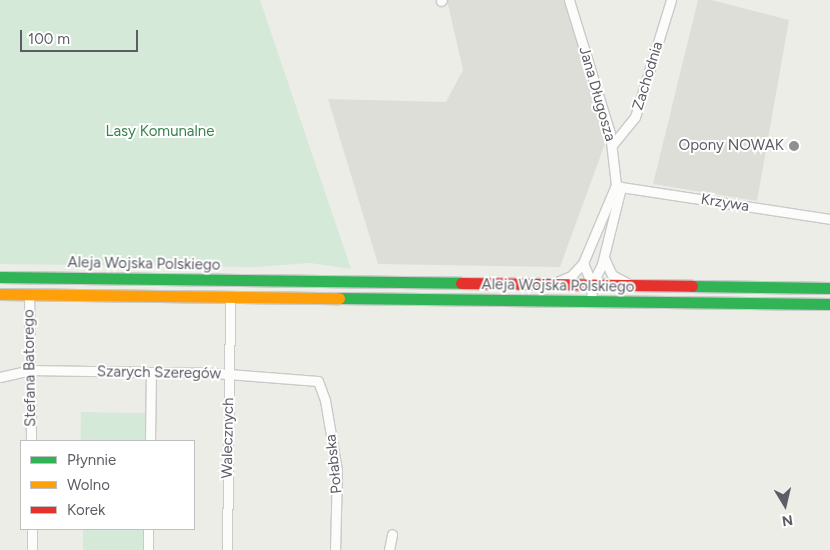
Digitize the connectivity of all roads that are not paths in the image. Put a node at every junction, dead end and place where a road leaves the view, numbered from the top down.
1 (569, 0) edge
2 (671, 0) edge
3 (613, 144) junction
4 (619, 186) junction
5 (830, 219) edge
6 (604, 258) junction
7 (583, 263) junction
8 (0, 277) edge
9 (287, 281) junction
10 (550, 284) junction
11 (592, 284) junction
12 (635, 285) junction
13 (717, 286) junction
14 (830, 288) edge
15 (0, 294) edge
16 (29, 294) junction
17 (230, 296) junction
18 (286, 297) junction
19 (592, 301) junction
20 (716, 302) junction
21 (830, 304) edge
22 (30, 370) junction
23 (150, 372) junction
24 (228, 374) junction
25 (0, 377) edge
26 (318, 381) joint
27 (31, 440) edge
28 (150, 440) edge
29 (32, 530) edge
30 (148, 530) edge
31 (392, 534) dead end
32 (32, 550) edge
33 (148, 550) edge
34 (227, 550) edge
35 (335, 550) edge
36 (389, 550) edge

1 - 3 street, Jana Długosza
2 - 3 street, Zachodnia
3 - 4 street, Jana Długosza
4 - 5 street, Krzywa
4 - 6 street
4 - 7 street
6 - 11 street
6 - 12 street
7 - 10 street
7 - 11 street
8 - 9 main road, Aleja Wojska Polskiego
9 - 10 main road, Aleja Wojska Polskiego
9 - 18 main road
10 - 11 main road, Aleja Wojska Polskiego
11 - 12 main road, Aleja Wojska Polskiego
11 - 19 street
12 - 13 main road, Aleja Wojska Polskiego
13 - 14 main road, Aleja Wojska Polskiego
13 - 20 main road
15 - 16 main road, Aleja Wojska Polskiego
16 - 17 main road, Aleja Wojska Polskiego
16 - 22 street, Stefana Batorego
17 - 18 main road, Aleja Wojska Polskiego
17 - 24 street, Walecznych
18 - 19 main road, Aleja Wojska Polskiego
19 - 20 main road, Aleja Wojska Polskiego
20 - 21 main road, Aleja Wojska Polskiego
22 - 23 street, Szarych Szeregów
22 - 25 street, Szarych Szeregów
22 - 27 street, Stefana Batorego
23 - 24 street, Szarych Szeregów
23 - 28 street
24 - 26 street, Szarych Szeregów
24 - 34 street, Walecznych
26 - 35 street, Połabska
29 - 32 street
30 - 33 street
31 - 36 street

